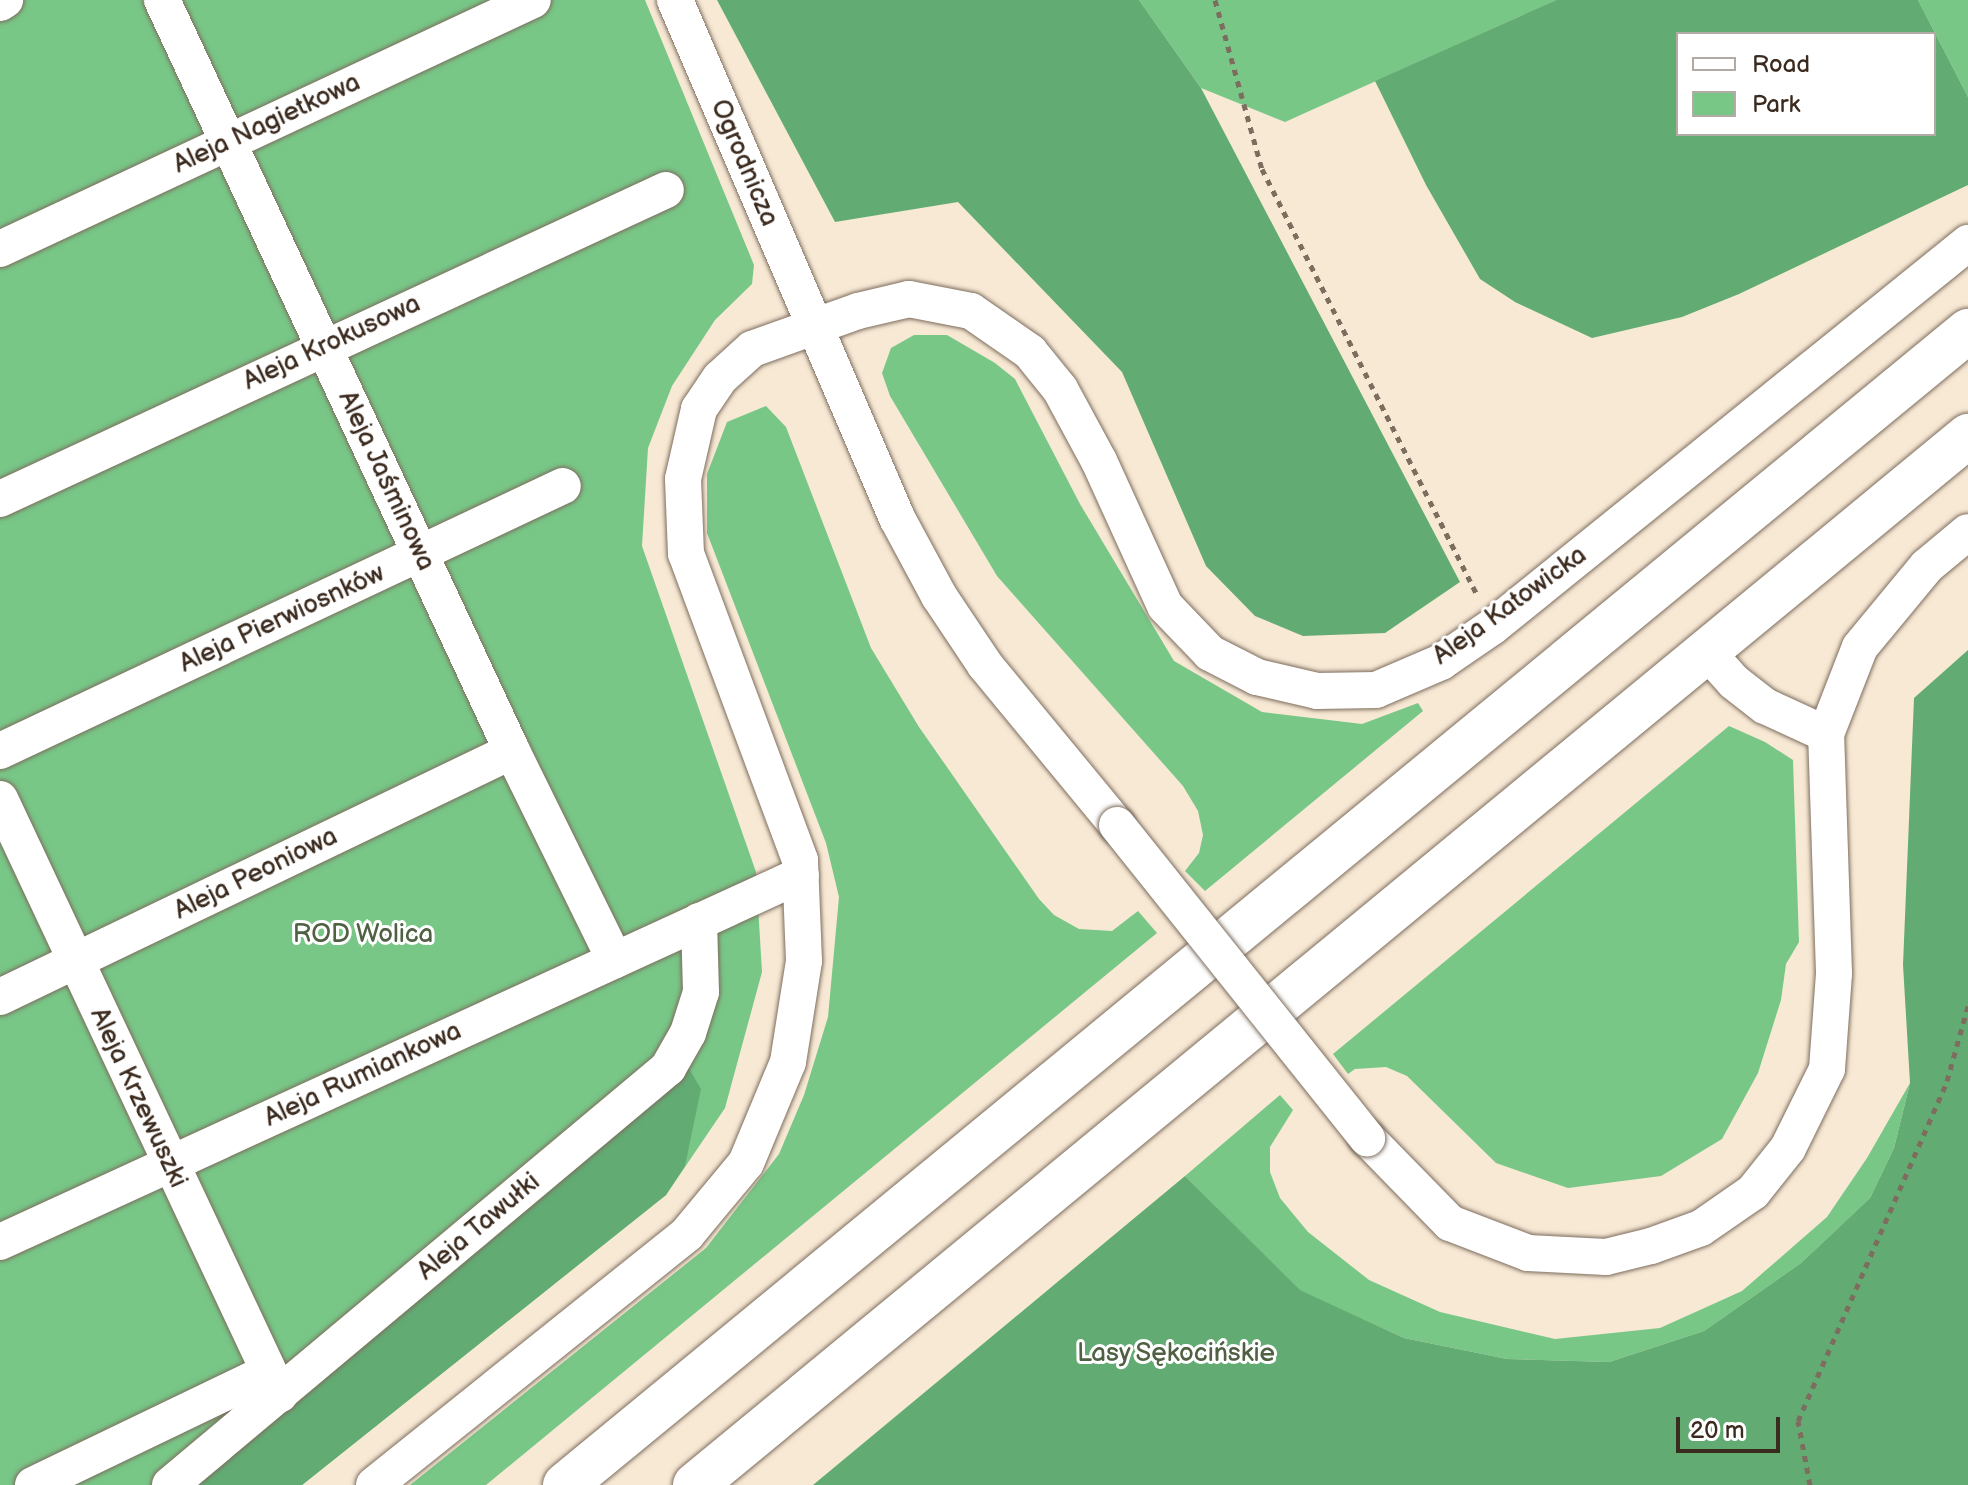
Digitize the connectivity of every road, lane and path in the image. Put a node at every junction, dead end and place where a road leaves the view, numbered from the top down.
1 (162, 0) edge
2 (533, 0) edge
3 (675, 0) edge
4 (1215, 0) edge
5 (227, 143) junction
6 (666, 190) dead end
7 (1968, 243) edge
8 (0, 249) edge
9 (814, 326) junction
10 (1968, 331) edge
11 (323, 346) junction
12 (1968, 436) edge
13 (563, 486) dead end
14 (0, 499) edge
15 (1968, 532) edge
16 (421, 554) junction
17 (1460, 560) dead end
18 (1707, 652) junction
19 (1826, 734) junction
20 (0, 751) edge
21 (512, 751) junction
22 (0, 799) edge
23 (801, 875) junction
24 (713, 915) junction
25 (615, 960) junction
26 (75, 962) junction
27 (0, 997) edge
28 (1968, 1006) edge
29 (169, 1163) junction
30 (0, 1242) edge
31 (274, 1383) junction
32 (33, 1485) edge
33 (170, 1485) edge
34 (374, 1485) edge
35 (565, 1485) edge
36 (695, 1485) edge
37 (1810, 1485) edge

1 - 5 street, Aleja Jaśminowa
2 - 5 street, Aleja Nagietkowa
3 - 9 street, Ogrodnicza
4 - 17 path
5 - 8 street, Aleja Nagietkowa
5 - 11 street, Aleja Jaśminowa
6 - 11 street, Aleja Krokusowa
7 - 9 street, Aleja Katowicka
9 - 19 street, Ogrodnicza, bridge
9 - 23 street, Aleja Katowicka
10 - 35 highway
11 - 14 street, Aleja Krokusowa
11 - 16 street, Aleja Jaśminowa
12 - 18 highway
13 - 16 street, Aleja Pierwiosnków
15 - 19 street
16 - 20 street, Aleja Pierwiosnków
16 - 21 street, Aleja Jaśminowa
18 - 19 street
18 - 36 highway
21 - 25 street, Aleja Jaśminowa
21 - 26 street, Aleja Peoniowa
22 - 26 street, Aleja Krzewuszki
23 - 24 street, Aleja Rumiankowa
23 - 34 street, Aleja Katowicka
24 - 25 street, Aleja Rumiankowa
24 - 31 street, Aleja Tawułki
25 - 29 street, Aleja Rumiankowa
26 - 27 street, Aleja Peoniowa
26 - 29 street, Aleja Krzewuszki
28 - 37 path
29 - 30 street, Aleja Rumiankowa
29 - 31 street, Aleja Krzewuszki
31 - 32 street
31 - 33 street, Aleja Tawułki

